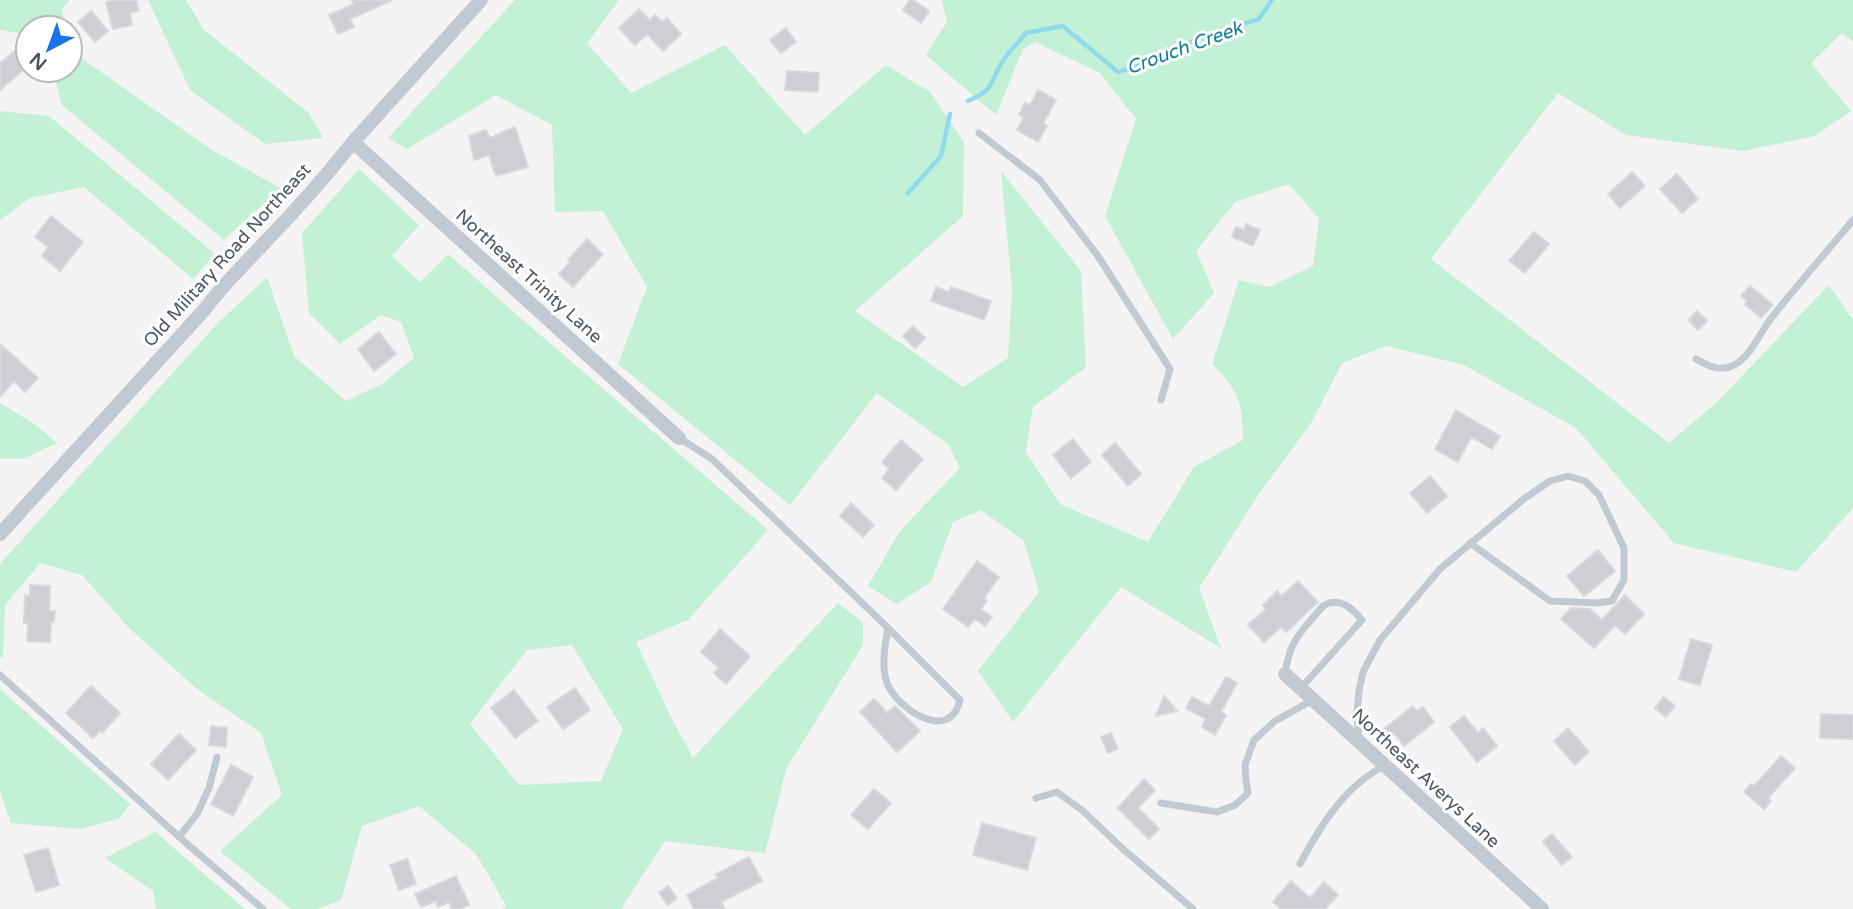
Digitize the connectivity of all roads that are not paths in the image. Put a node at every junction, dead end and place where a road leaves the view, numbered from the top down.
1 (481, 0) edge
2 (979, 133) dead end
3 (353, 142) junction
4 (1853, 220) edge
5 (1696, 359) dead end
6 (1161, 400) dead end
7 (679, 438) joint
8 (0, 534) edge
9 (1470, 543) junction
10 (888, 628) junction
11 (1285, 674) joint
12 (0, 675) edge
13 (1301, 689) junction
14 (1314, 700) junction
15 (1359, 743) junction
16 (217, 757) dead end
17 (1385, 766) junction
18 (1036, 798) dead end
19 (1161, 803) dead end
20 (179, 837) junction
21 (1300, 864) dead end
22 (263, 909) edge
23 (1192, 909) edge
24 (1542, 909) edge

1 - 3 street, Old Military Road Northeast
2 - 6 lane
3 - 7 street, Northeast Trinity Lane
3 - 8 street, Old Military Road Northeast
4 - 5 lane
7 - 10 lane
9 - 9 lane
9 - 15 lane
10 - 10 lane
11 - 13 street, Northeast Averys Lane
11 - 13 lane
12 - 20 lane
13 - 14 street, Northeast Averys Lane
14 - 15 street, Northeast Averys Lane
14 - 19 lane
15 - 17 street, Northeast Averys Lane
16 - 20 lane
17 - 21 lane
17 - 24 street, Northeast Averys Lane
18 - 23 lane
20 - 22 lane

